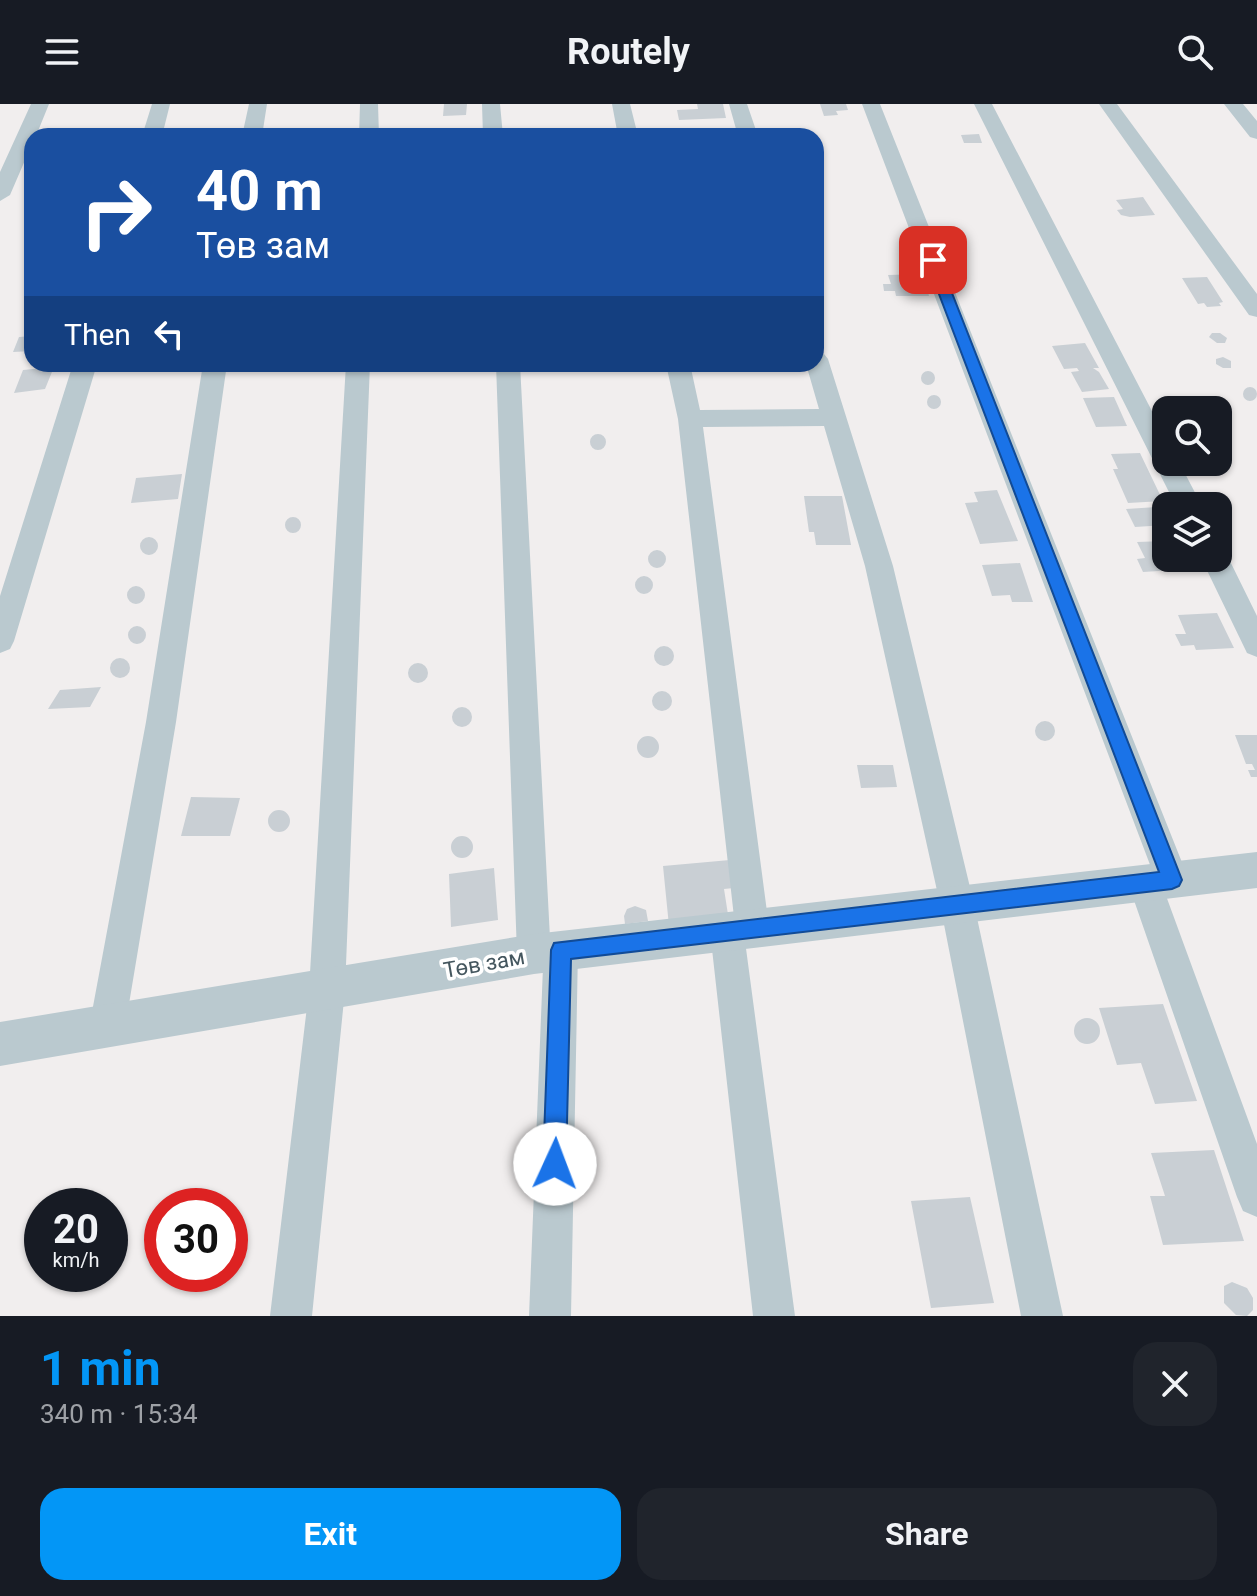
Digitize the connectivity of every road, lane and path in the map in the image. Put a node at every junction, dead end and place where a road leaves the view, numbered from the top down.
1 (40, 104) edge
2 (161, 104) edge
3 (258, 104) edge
4 (369, 104) edge
5 (491, 104) edge
6 (621, 104) edge
7 (738, 104) edge
8 (871, 104) edge
9 (983, 104) edge
10 (1108, 104) edge
11 (1233, 104) edge
12 (29, 128) edge
13 (154, 128) edge
14 (254, 128) edge
15 (369, 128) edge
16 (492, 128) edge
17 (626, 128) edge
18 (746, 128) edge
19 (1257, 133) edge
20 (16, 157) edge
21 (0, 195) edge
22 (1257, 310) edge
23 (83, 372) edge
24 (214, 372) edge
25 (358, 372) edge
26 (508, 372) edge
27 (680, 372) edge
28 (820, 372) edge
29 (834, 417) junction
30 (690, 419) junction
31 (1152, 435) edge
32 (1222, 572) edge
33 (0, 641) edge
34 (1257, 645) edge
35 (1257, 870) edge
36 (1158, 881) junction
37 (957, 904) junction
38 (740, 929) junction
39 (548, 952) junction
40 (327, 990) junction
41 (107, 1028) junction
42 (0, 1044) edge
43 (1257, 1197) edge
44 (291, 1316) edge
45 (550, 1316) edge
46 (774, 1316) edge
47 (1042, 1316) edge

1 - 12 street
2 - 13 street
3 - 14 street
4 - 15 street
5 - 16 street
6 - 17 street
7 - 18 street
8 - 36 street
9 - 31 street
10 - 22 street
11 - 19 street
20 - 21 street
23 - 33 street
24 - 41 street
25 - 40 street
26 - 39 street
27 - 30 street
28 - 29 street
29 - 30 street
29 - 37 street
30 - 38 street
32 - 34 street
35 - 36 street, Төв зам
36 - 37 street, Төв зам
36 - 43 street
37 - 38 street, Төв зам
37 - 47 street
38 - 39 street, Төв зам
38 - 46 street
39 - 40 street, Төв зам
39 - 45 street
40 - 41 street, Төв зам
40 - 44 street
41 - 42 street, Төв зам

